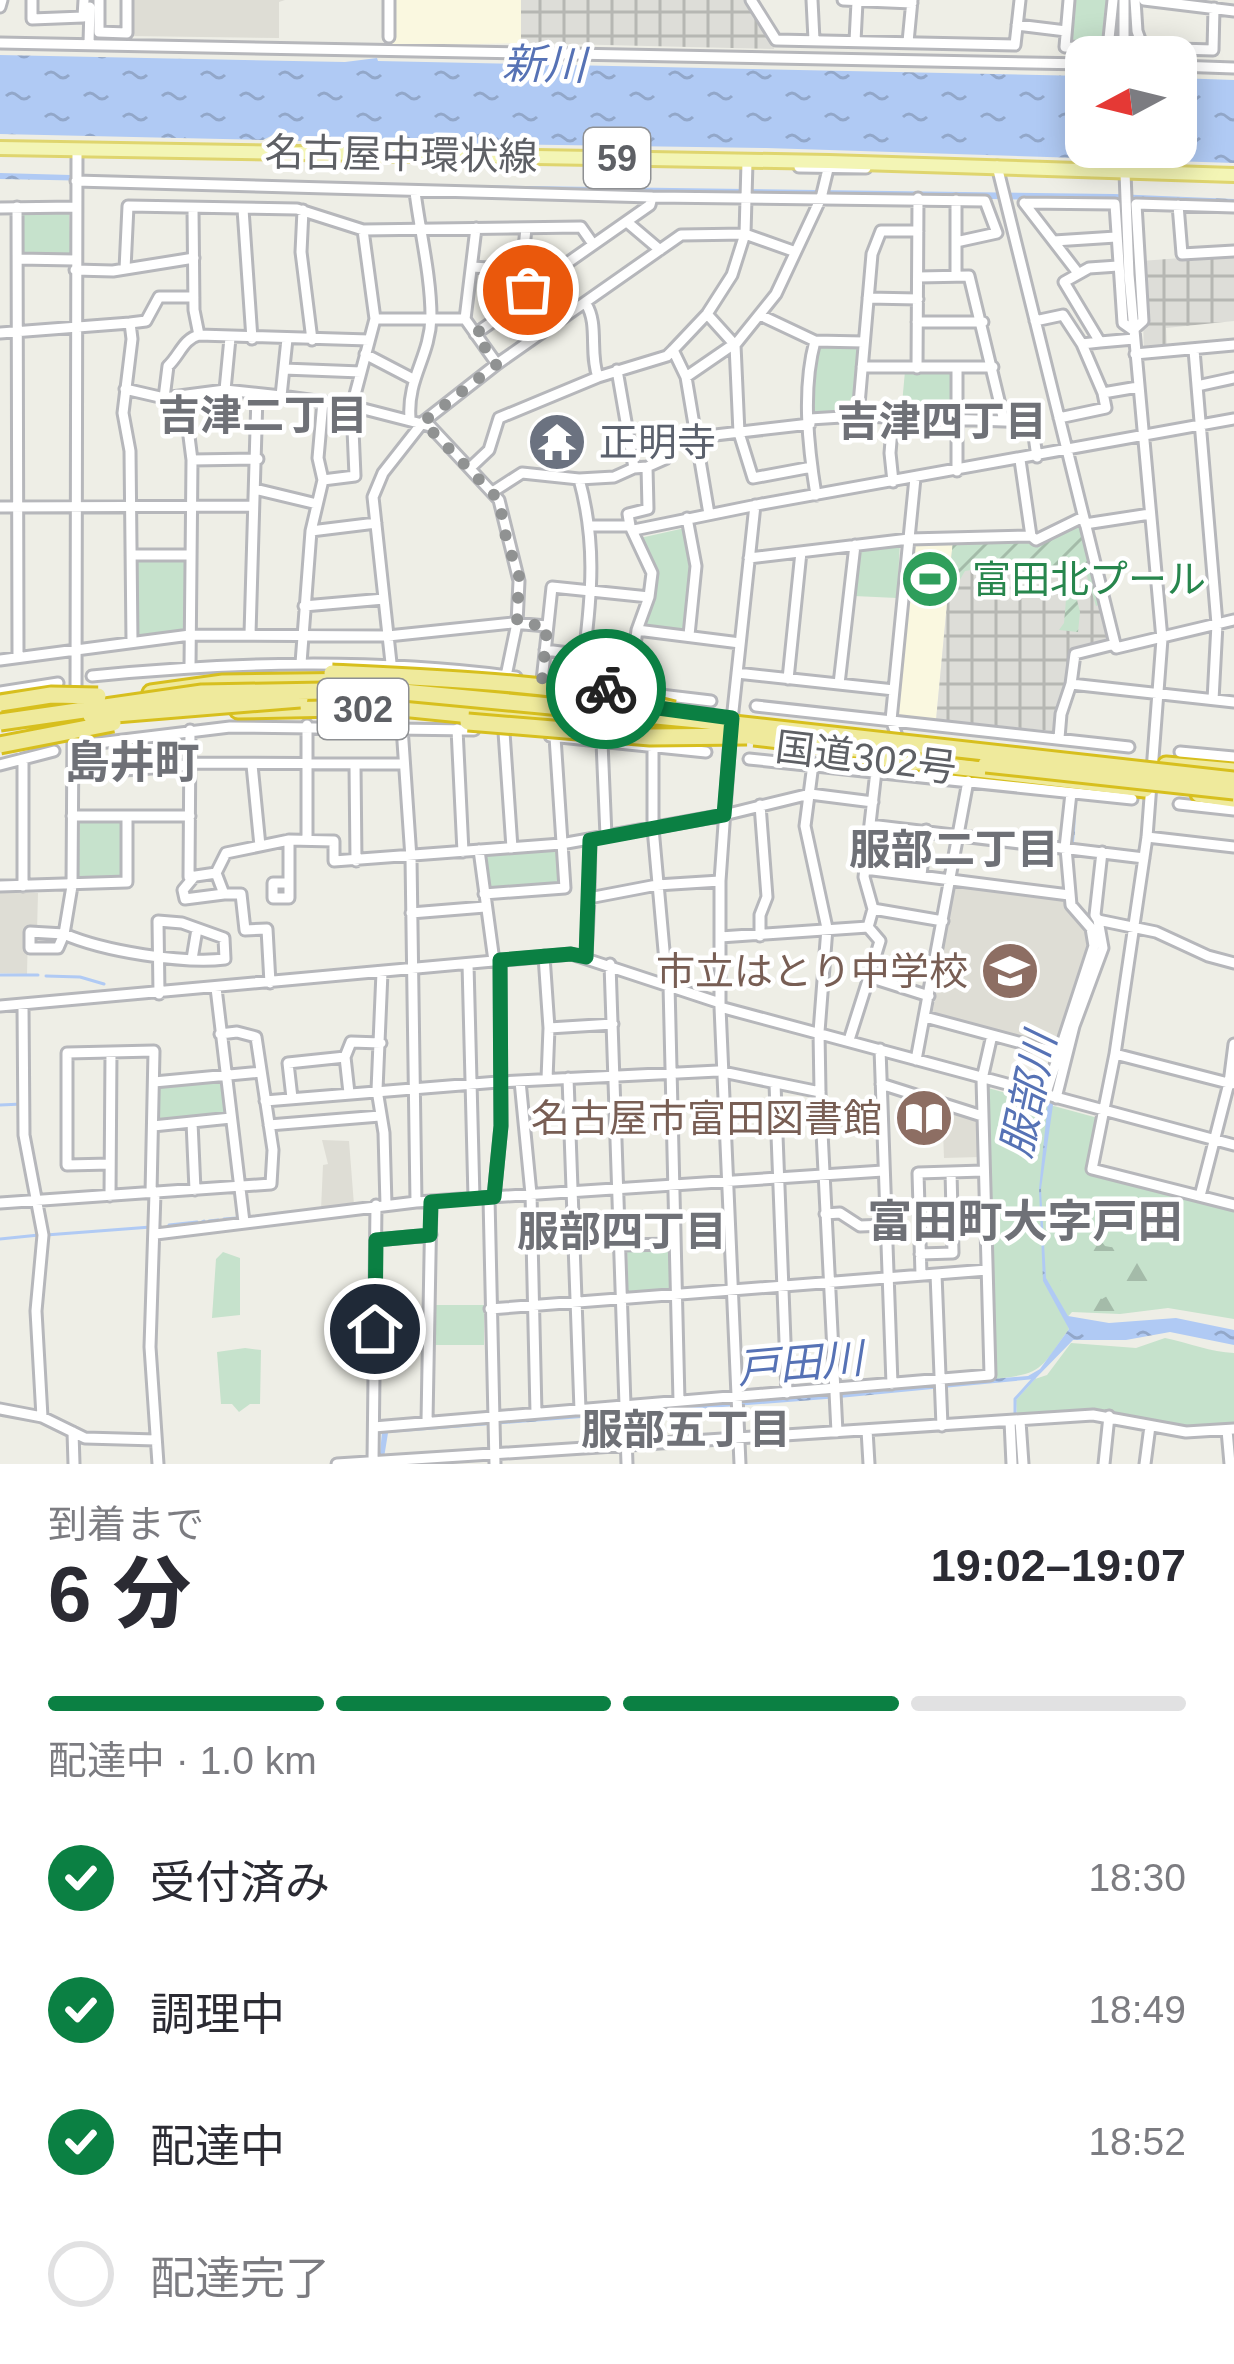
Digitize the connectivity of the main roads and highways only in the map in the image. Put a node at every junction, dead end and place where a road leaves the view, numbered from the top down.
1 (0, 148) edge
2 (1234, 175) edge
3 (336, 678) junction
4 (292, 688) junction
5 (74, 702) junction
6 (204, 704) junction
7 (350, 710) junction
8 (0, 712) edge
9 (737, 730) junction
10 (0, 732) edge
11 (0, 749) edge
12 (1234, 771) edge
13 (1234, 780) edge
14 (1230, 801) edge

1 - 2 main road, 名古屋中環状線 / 59
3 - 5 highway
3 - 9 highway, bridge
3 - 9 highway, 国道302号 / 302
4 - 5 highway, bridge
4 - 8 highway, bridge
4 - 9 highway, bridge
5 - 8 highway, bridge
6 - 9 highway, bridge
6 - 10 highway, bridge
6 - 11 highway, bridge
7 - 9 highway, bridge
7 - 9 highway, 国道302号 / 302
7 - 11 highway, 国道302号 / 302
9 - 12 highway, 国道302号 / 302
9 - 13 highway, bridge
9 - 14 highway, bridge
9 - 14 highway, 国道302号 / 302

